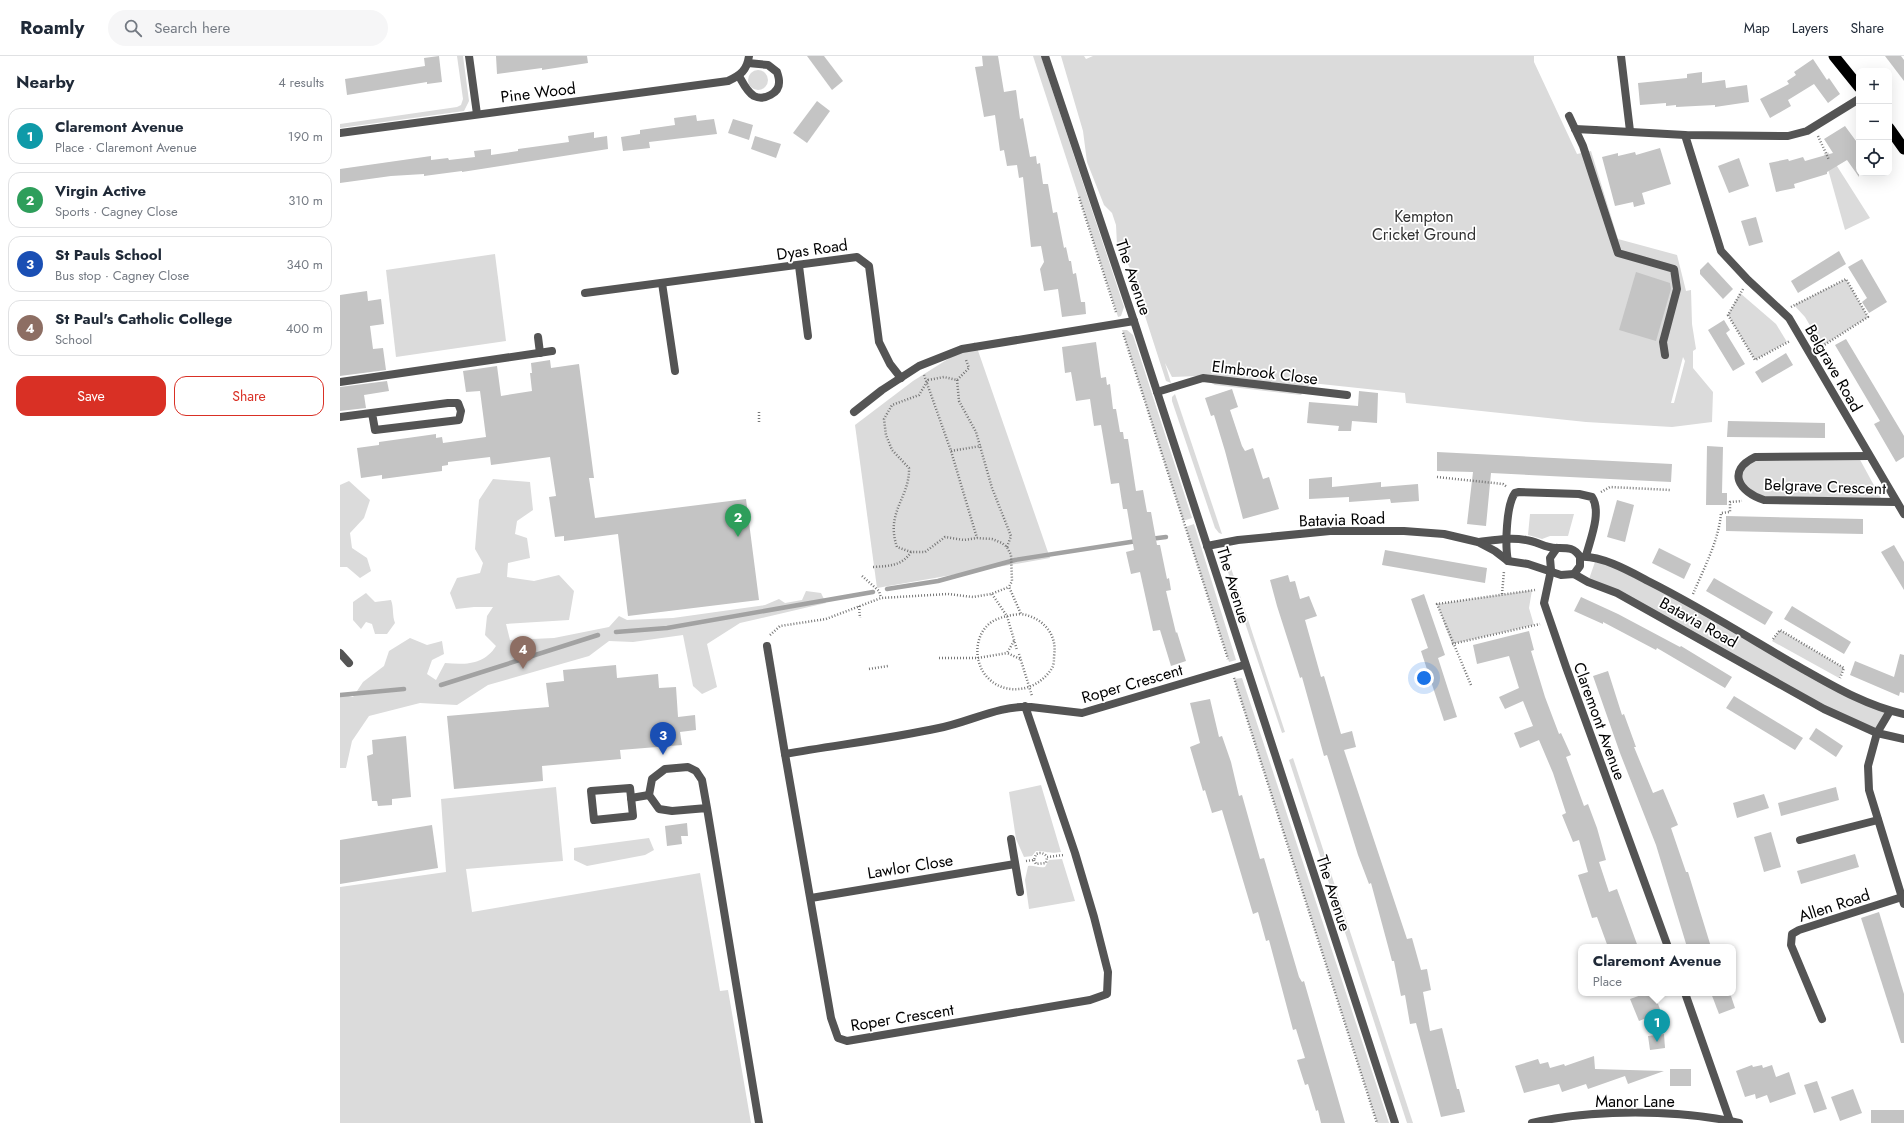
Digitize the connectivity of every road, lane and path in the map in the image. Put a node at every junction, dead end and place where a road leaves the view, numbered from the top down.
1 (469, 56) edge
2 (1045, 56) edge
3 (1621, 56) edge
4 (1834, 56) edge
5 (748, 60) edge
6 (740, 76) junction
7 (1856, 83) edge
8 (1856, 101) edge
9 (477, 114) junction
10 (1569, 116) dead end
11 (1813, 127) junction
12 (1575, 129) junction
13 (1630, 131) junction
14 (340, 133) edge
15 (1685, 135) junction
16 (1900, 136) edge
17 (1904, 149) edge
18 (1829, 160) dead end
19 (799, 266) junction
20 (1748, 280) junction
21 (662, 283) junction
22 (585, 293) dead end
23 (1782, 312) junction
24 (1134, 321) junction
25 (1122, 330) dead end
26 (1799, 335) junction
27 (808, 336) dead end
28 (538, 337) dead end
29 (552, 351) dead end
30 (540, 353) junction
31 (1810, 354) junction
32 (1665, 355) dead end
33 (969, 368) dead end
34 (675, 371) dead end
35 (900, 378) junction
36 (928, 380) junction
37 (956, 380) junction
38 (340, 382) edge
39 (1157, 392) junction
40 (1347, 395) dead end
41 (759, 412) dead end
42 (854, 412) dead end
43 (372, 413) junction
44 (340, 417) edge
45 (759, 423) dead end
46 (981, 446) junction
47 (951, 451) junction
48 (1869, 456) junction
49 (1436, 477) dead end
50 (1671, 490) dead end
51 (1515, 493) junction
52 (1592, 497) junction
53 (1764, 500) junction
54 (1896, 502) junction
55 (1904, 514) edge
56 (977, 538) junction
57 (1506, 539) junction
58 (1478, 542) junction
59 (1207, 546) junction
60 (1007, 547) junction
61 (1557, 548) junction
62 (911, 552) junction
63 (1584, 557) junction
64 (1507, 560) junction
65 (873, 567) dead end
66 (1551, 570) junction
67 (1574, 574) junction
68 (862, 576) dead end
69 (1009, 587) junction
70 (1546, 589) junction
71 (992, 594) junction
72 (1502, 594) junction
73 (881, 598) junction
74 (1689, 603) junction
75 (859, 606) junction
76 (1021, 614) junction
77 (1006, 616) junction
78 (860, 618) dead end
79 (1550, 622) junction
80 (1014, 640) junction
81 (1452, 644) junction
82 (767, 646) joint
83 (1766, 648) junction
84 (1017, 650) dead end
85 (340, 653) edge
86 (1007, 653) junction
87 (1018, 654) dead end
88 (939, 658) dead end
89 (978, 658) junction
90 (1020, 659) junction
91 (1229, 662) dead end
92 (349, 663) dead end
93 (1244, 665) junction
94 (888, 666) dead end
95 (869, 669) dead end
96 (1233, 675) dead end
97 (1471, 685) dead end
98 (1029, 687) junction
99 (1836, 688) junction
100 (1028, 706) junction
101 (1890, 711) junction
102 (1904, 714) edge
103 (1877, 733) junction
104 (1904, 739) edge
105 (784, 754) junction
106 (649, 795) junction
107 (631, 798) junction
108 (707, 808) junction
109 (1878, 820) junction
110 (1011, 839) dead end
111 (1800, 840) dead end
112 (1075, 853) junction
113 (1048, 857) junction
114 (1034, 860) junction
115 (1015, 864) junction
116 (1020, 892) dead end
117 (811, 898) junction
118 (1903, 899) edge
119 (1667, 944) edge
120 (1685, 996) edge
121 (1822, 1019) dead end
122 (1730, 1121) junction
123 (759, 1123) edge
124 (1377, 1123) edge
125 (1395, 1123) edge
126 (1532, 1123) edge
127 (1738, 1123) edge

1 - 9 street
2 - 24 street, The Avenue
3 - 13 street
4 - 7 highway
5 - 6 street
5 - 6 street
6 - 9 street, Pine Wood
8 - 11 street
9 - 14 street, Pine Wood
10 - 12 street
11 - 15 street
11 - 18 path
12 - 13 street
12 - 32 street
13 - 15 street
15 - 20 street, Belgrave Road
16 - 17 highway
19 - 21 street, Dyas Road
19 - 27 street
19 - 35 street, Dyas Road
20 - 23 street, Belgrave Road
20 - 26 path
21 - 22 street, Dyas Road
21 - 34 street
23 - 26 street, Belgrave Road
23 - 31 path
24 - 35 street
24 - 39 street, The Avenue
25 - 91 path
26 - 31 street, Belgrave Road
28 - 30 street
29 - 30 street
30 - 38 street
31 - 48 street, Belgrave Road
33 - 37 path
35 - 42 street
36 - 37 path
36 - 47 path
36 - 62 path
37 - 46 path
39 - 40 street, Elmbrook Close
39 - 59 street, The Avenue
41 - 45 path
43 - 43 street
43 - 44 street
46 - 47 path
46 - 60 path
47 - 56 path
48 - 53 street, Belgrave Crescent
48 - 54 street, Belgrave Road
49 - 51 path
50 - 52 path
51 - 52 street
51 - 57 street
52 - 63 street
53 - 54 street, Belgrave Crescent
53 - 74 path
54 - 55 street, Belgrave Road
56 - 60 path
56 - 62 path
57 - 58 street, Batavia Road
57 - 61 street, Batavia Road
57 - 64 street
58 - 59 street, Batavia Road
58 - 64 street, Batavia Road
59 - 93 street, The Avenue
60 - 69 path
61 - 63 street, Batavia Road
61 - 66 street
62 - 65 path
63 - 67 street
63 - 74 street, Batavia Road
64 - 66 street, Batavia Road
64 - 72 path
66 - 67 street, Batavia Road
66 - 70 street, Claremont Avenue
67 - 103 street, Batavia Road
68 - 73 path
69 - 71 path
69 - 76 path
70 - 72 path
70 - 79 street, Claremont Avenue
71 - 73 path
71 - 77 path
72 - 81 path
73 - 75 path
74 - 83 street, Batavia Road
75 - 78 path
75 - 82 path
76 - 77 path
76 - 98 path
77 - 80 path
77 - 89 path
79 - 81 path
79 - 119 street, Claremont Avenue
80 - 84 path
80 - 86 path
81 - 97 path
82 - 105 street
83 - 99 street, Batavia Road
83 - 99 path
85 - 92 street
86 - 89 path
86 - 90 path
87 - 90 path
88 - 89 path
89 - 98 path
90 - 98 path
93 - 100 street, Roper Crescent
93 - 125 street, The Avenue
94 - 95 path
96 - 124 path
98 - 100 path
99 - 101 street, Batavia Road
100 - 105 street, Roper Crescent
100 - 112 street, Roper Crescent
101 - 102 street, Batavia Road
101 - 103 street, Allen Road
103 - 104 street, Batavia Road
103 - 109 street, Allen Road
105 - 117 street, Roper Crescent
106 - 107 street
106 - 108 street
106 - 108 street
107 - 107 street
108 - 123 street
109 - 111 street
109 - 118 street, Allen Road
110 - 115 street
112 - 113 path
112 - 117 street, Roper Crescent
113 - 114 path
113 - 114 path
114 - 115 path
115 - 116 street
115 - 117 street, Lawlor Close
118 - 121 street, Allen Road
120 - 122 street
122 - 126 street, Manor Lane
122 - 127 street, Manor Lane

